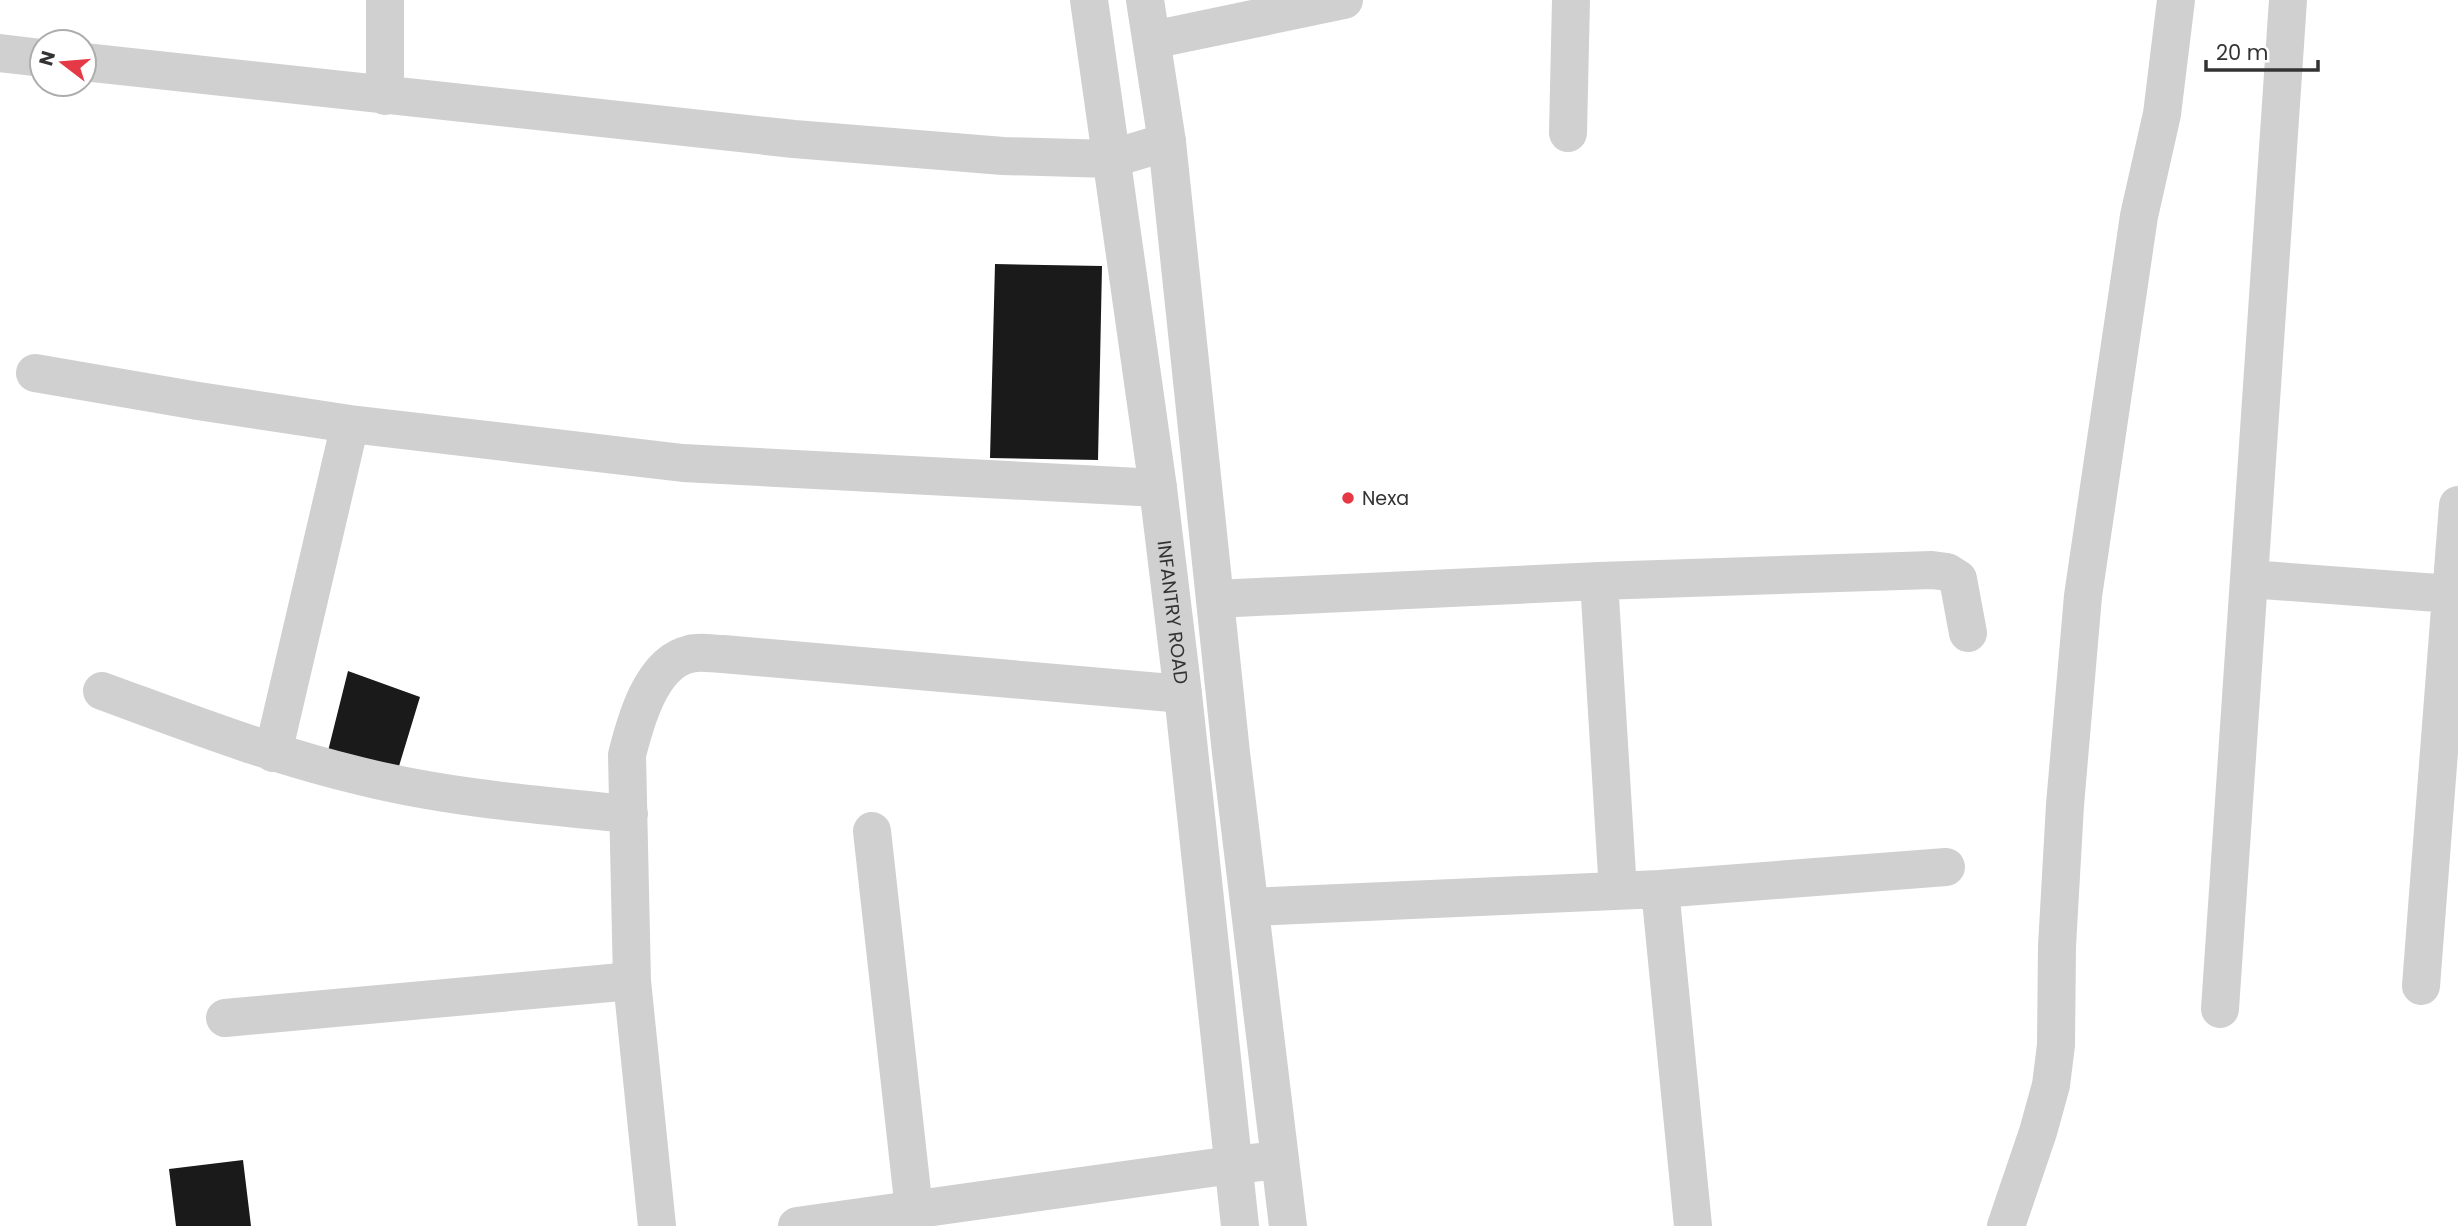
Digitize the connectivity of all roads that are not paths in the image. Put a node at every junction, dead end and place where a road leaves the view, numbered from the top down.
1 (385, 0) edge
2 (1089, 0) edge
3 (1146, 0) edge
4 (1344, 0) edge
5 (1571, 0) edge
6 (2176, 0) edge
7 (2288, 0) edge
8 (1152, 40) junction
9 (0, 53) edge
10 (28, 56) edge
11 (98, 64) edge
12 (385, 96) junction
13 (1568, 133) dead end
14 (1167, 142) junction
15 (1110, 159) junction
16 (35, 373) dead end
17 (350, 424) junction
18 (1158, 488) junction
19 (2458, 505) edge
20 (2250, 579) junction
21 (1599, 581) junction
22 (2451, 594) junction
23 (1215, 599) junction
24 (1968, 633) dead end
25 (102, 691) dead end
26 (1183, 694) junction
27 (273, 754) junction
28 (628, 814) junction
29 (872, 831) dead end
30 (1946, 867) dead end
31 (1660, 889) junction
32 (1618, 891) junction
33 (1250, 907) junction
34 (632, 981) junction
35 (2421, 986) dead end
36 (2220, 1009) dead end
37 (225, 1018) dead end
38 (1280, 1160) junction
39 (1232, 1164) junction
40 (914, 1210) junction
41 (657, 1226) edge
42 (797, 1226) edge
43 (1240, 1226) edge
44 (1287, 1226) edge
45 (1693, 1226) edge
46 (2006, 1226) edge

1 - 12 street
2 - 15 street, INFANTRY ROAD
3 - 8 street
4 - 8 street
5 - 13 street
6 - 46 street
7 - 20 street
8 - 14 street
9 - 10 street
11 - 12 street
12 - 15 street
14 - 15 street
14 - 23 street
15 - 18 street, INFANTRY ROAD
16 - 17 street
17 - 18 street
17 - 27 street
18 - 26 street, INFANTRY ROAD
19 - 22 street
20 - 22 street
20 - 36 street
21 - 23 street
21 - 24 street
21 - 32 street
22 - 35 street
23 - 33 street
25 - 27 street
26 - 28 street
26 - 39 street, INFANTRY ROAD
27 - 28 street
28 - 34 street
29 - 40 street
30 - 31 street
31 - 32 street
31 - 45 street
32 - 33 street
33 - 38 street
34 - 37 street
34 - 41 street
38 - 39 street
38 - 44 street
39 - 40 street
39 - 43 street, INFANTRY ROAD
40 - 42 street

